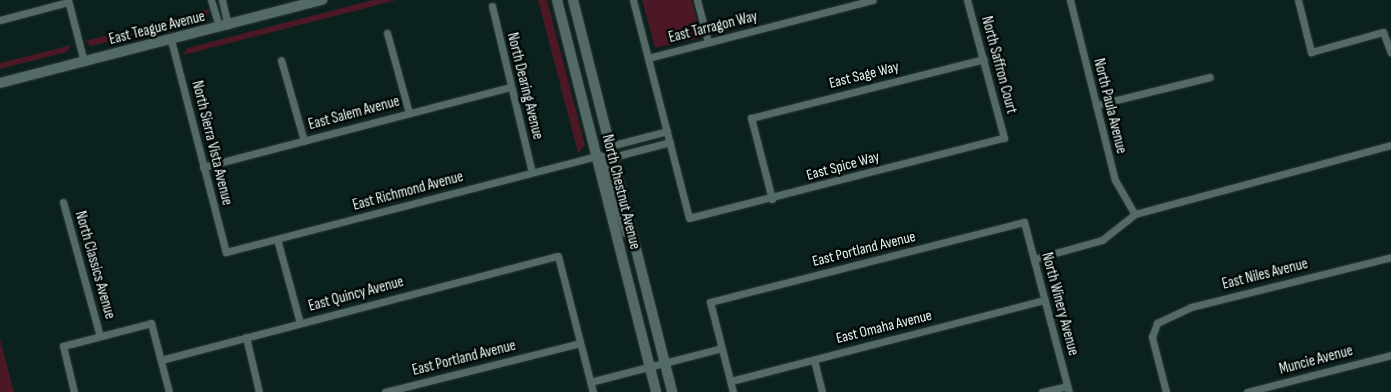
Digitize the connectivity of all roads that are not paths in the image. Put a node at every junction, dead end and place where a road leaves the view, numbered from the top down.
1 (211, 0) edge
2 (222, 0) edge
3 (322, 0) edge
4 (557, 0) edge
5 (573, 0) edge
6 (633, 0) edge
7 (697, 0) edge
8 (873, 0) edge
9 (967, 0) edge
10 (1070, 0) edge
11 (1298, 0) edge
12 (68, 1) edge
13 (857, 2) edge
14 (492, 6) dead end
15 (0, 20) edge
16 (224, 26) junction
17 (387, 33) dead end
18 (171, 40) junction
19 (708, 42) junction
20 (1391, 53) edge
21 (648, 58) junction
22 (984, 59) junction
23 (281, 60) dead end
24 (84, 62) junction
25 (1210, 77) dead end
26 (0, 83) edge
27 (512, 87) junction
28 (1096, 105) junction
29 (409, 113) junction
30 (667, 131) junction
31 (1004, 138) joint
32 (304, 140) junction
33 (634, 140) junction
34 (670, 142) junction
35 (1391, 145) edge
36 (610, 146) junction
37 (636, 151) junction
38 (597, 156) junction
39 (613, 157) junction
40 (203, 166) junction
41 (532, 172) junction
42 (772, 198) junction
43 (63, 202) dead end
44 (1135, 214) junction
45 (1024, 222) joint
46 (277, 239) junction
47 (226, 252) joint
48 (1391, 257) edge
49 (639, 259) junction
50 (1034, 259) junction
51 (1045, 300) junction
52 (300, 323) junction
53 (100, 336) junction
54 (246, 337) junction
55 (580, 343) junction
56 (722, 348) junction
57 (1391, 355) edge
58 (161, 360) junction
59 (814, 360) junction
60 (665, 362) junction
61 (650, 367) junction
62 (730, 381) junction
63 (590, 382) junction
64 (1068, 389) edge
65 (74, 392) edge
66 (169, 392) edge
67 (260, 392) edge
68 (384, 392) edge
69 (593, 392) edge
70 (656, 392) edge
71 (672, 392) edge
72 (733, 392) edge
73 (822, 392) edge
74 (1042, 392) edge
75 (1166, 392) edge
76 (1247, 392) edge

1 - 16 street
2 - 16 street
3 - 16 main road, East Teague Avenue
4 - 38 main road, North Chestnut Avenue
5 - 36 main road, North Chestnut Avenue
6 - 21 street
7 - 19 street
8 - 13 street, East Tarragon Way
9 - 22 street, North Saffron Court
10 - 28 street, North Paula Avenue
11 - 20 street
12 - 15 street
12 - 24 street
13 - 19 street, East Tarragon Way
14 - 27 street, North Dearing Avenue
16 - 18 main road, East Teague Avenue
17 - 29 street
18 - 24 main road, East Teague Avenue
18 - 40 street, North Sierra Vista Avenue
19 - 21 street, East Tarragon Way
21 - 30 street
22 - 31 street, North Saffron Court
22 - 42 street, East Sage Way
23 - 32 street
24 - 26 main road, East Teague Avenue
25 - 28 street
27 - 29 street, East Salem Avenue
27 - 41 street, North Dearing Avenue
28 - 44 street, North Paula Avenue
29 - 32 street, East Salem Avenue
30 - 33 street
30 - 34 street
31 - 42 street, East Spice Way
32 - 40 street, East Salem Avenue
33 - 36 street
33 - 37 street
34 - 37 street
34 - 42 street, East Spice Way
35 - 44 street
36 - 39 main road, North Chestnut Avenue
37 - 39 street
38 - 41 street, East Richmond Avenue
38 - 49 main road
38 - 61 main road, North Chestnut Avenue
39 - 49 main road, North Chestnut Avenue
40 - 47 street, North Sierra Vista Avenue
41 - 46 street, East Richmond Avenue
43 - 53 street, North Classics Avenue
44 - 50 street
45 - 50 street, North Winery Avenue
45 - 56 street, East Portland Avenue
46 - 47 street, East Richmond Avenue
46 - 52 street
48 - 75 street, East Niles Avenue
49 - 60 main road, North Chestnut Avenue
50 - 51 street, North Winery Avenue
51 - 59 street, East Omaha Avenue
51 - 64 street, North Winery Avenue
52 - 54 street, East Quincy Avenue
52 - 55 street, East Quincy Avenue
53 - 58 street
53 - 65 street
54 - 58 street, East Quincy Avenue
54 - 67 street
55 - 63 street
55 - 68 street, East Portland Avenue
56 - 60 street
56 - 62 street
57 - 76 street, Muncie Avenue
58 - 66 street
59 - 62 street, East Omaha Avenue
59 - 73 street
60 - 61 street
60 - 71 main road, North Chestnut Avenue
61 - 63 street
61 - 70 main road, North Chestnut Avenue
62 - 72 street
63 - 69 street
64 - 74 street

